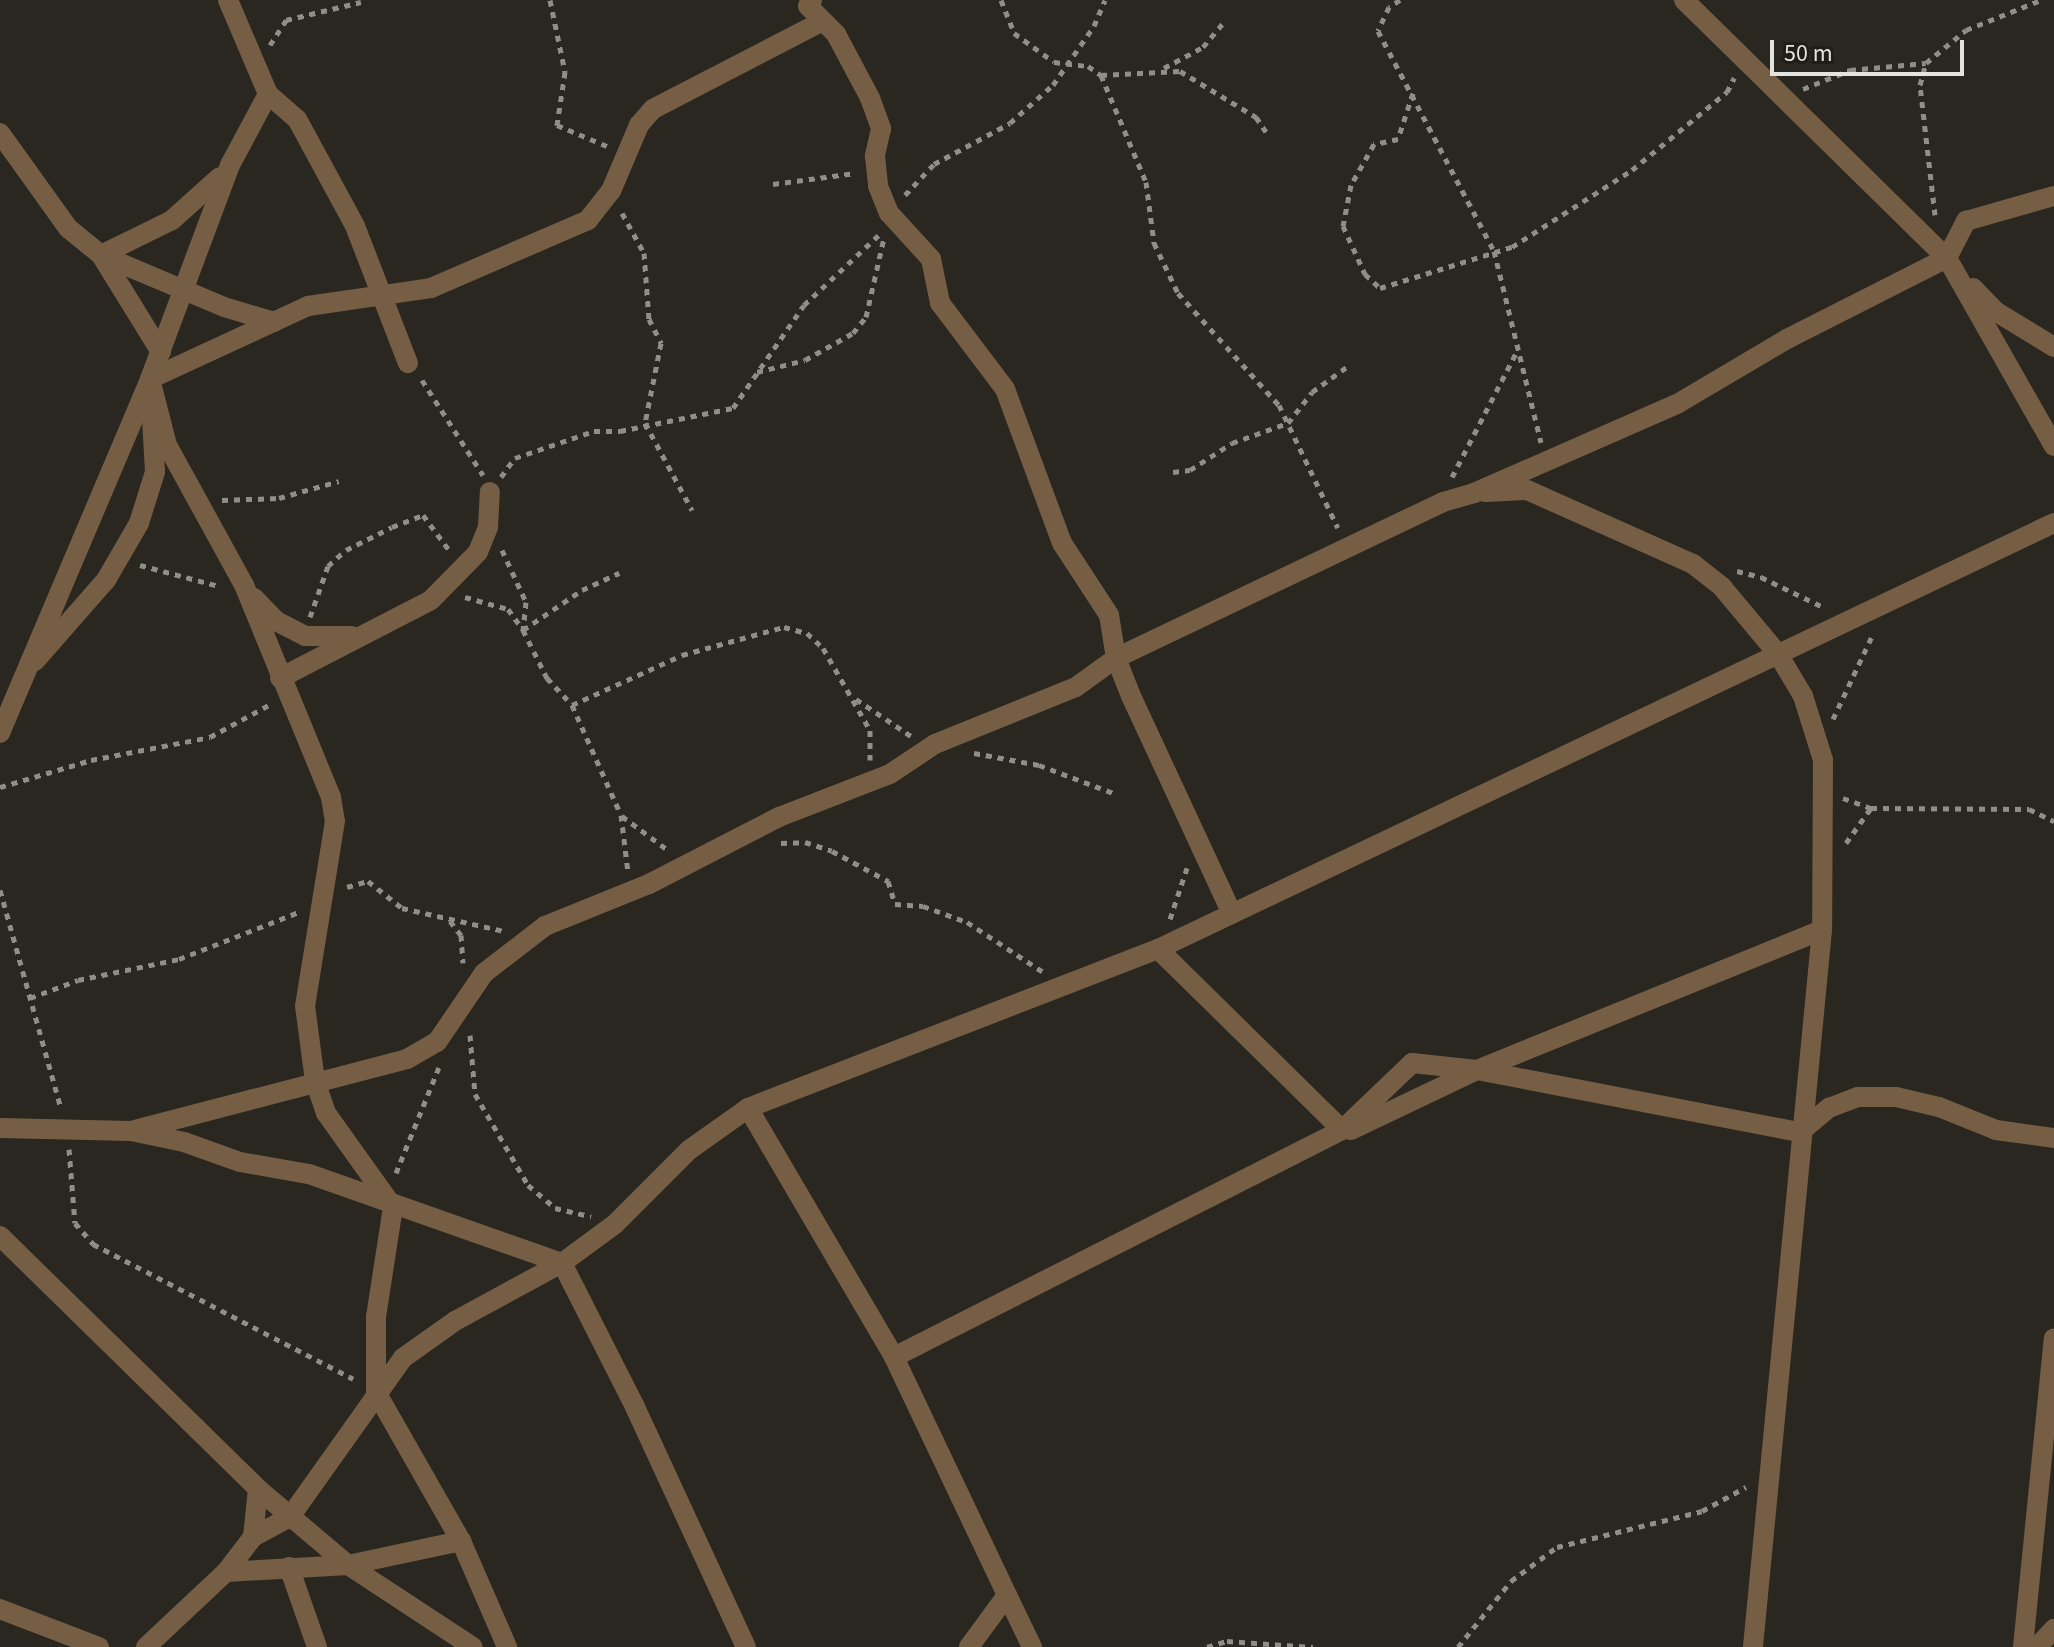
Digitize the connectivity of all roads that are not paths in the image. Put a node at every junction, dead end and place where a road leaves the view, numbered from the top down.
1 (228, 0) edge
2 (812, 0) edge
3 (1684, 0) edge
4 (823, 21) junction
5 (268, 94) junction
6 (0, 133) edge
7 (230, 165) junction
8 (2054, 196) edge
9 (101, 255) junction
10 (1947, 258) junction
11 (184, 291) junction
12 (382, 299) junction
13 (274, 322) junction
14 (2054, 347) edge
15 (161, 352) junction
16 (408, 363) road end
17 (150, 379) junction
18 (2054, 446) edge
19 (490, 492) road end
20 (1474, 493) junction
21 (2054, 523) edge
22 (244, 585) junction
23 (360, 636) junction
24 (1778, 654) junction
25 (1116, 658) junction
26 (27, 670) junction
27 (284, 686) junction
28 (0, 733) edge
29 (1232, 914) junction
30 (1822, 930) junction
31 (1158, 949) junction
32 (1477, 1070) junction
33 (315, 1081) junction
34 (748, 1108) junction
35 (0, 1128) edge
36 (1342, 1130) junction
37 (131, 1131) junction
38 (1800, 1132) junction
39 (2054, 1138) edge
40 (1318, 1145) junction
41 (393, 1207) junction
42 (0, 1236) edge
43 (562, 1263) junction
44 (2054, 1339) edge
45 (894, 1357) junction
46 (376, 1392) junction
47 (258, 1489) junction
48 (290, 1517) junction
49 (253, 1537) junction
50 (461, 1541) junction
51 (348, 1565) junction
52 (289, 1567) junction
53 (226, 1572) junction
54 (1007, 1595) junction
55 (0, 1609) edge
56 (2054, 1629) edge
57 (99, 1647) edge
58 (146, 1647) edge
59 (317, 1647) edge
60 (473, 1647) edge
61 (507, 1647) edge
62 (746, 1647) edge
63 (969, 1647) edge
64 (1032, 1647) edge
65 (1753, 1647) edge
66 (2023, 1647) edge
67 (2037, 1647) edge

1 - 5 street
2 - 4 street
3 - 10 street
4 - 12 street
4 - 25 street
5 - 7 street
5 - 12 street
6 - 9 street
7 - 9 street
7 - 11 street
8 - 10 street
9 - 11 street
9 - 15 street
10 - 14 street
10 - 18 street
10 - 20 street
11 - 13 street
11 - 15 street
12 - 13 street
12 - 16 street
13 - 17 street
15 - 17 street
17 - 22 street
17 - 26 street
17 - 26 street
19 - 23 street
20 - 24 street
20 - 25 street
21 - 24 street
22 - 23 street
22 - 27 street
23 - 27 street
24 - 29 street
24 - 30 street
25 - 29 street
25 - 33 street
26 - 28 street
27 - 33 street
29 - 31 street
30 - 32 street
30 - 38 street
31 - 34 street
31 - 36 street
32 - 36 street
32 - 38 street
32 - 40 street
33 - 37 street
33 - 41 street
34 - 43 street
34 - 45 street
35 - 37 street
36 - 40 street
37 - 41 street
38 - 39 street
38 - 65 street
40 - 45 street
41 - 43 street
41 - 46 street
42 - 47 street
43 - 46 street
43 - 62 street
44 - 66 street
45 - 54 street
46 - 48 street
46 - 50 street
47 - 48 street
47 - 49 street
48 - 49 street
48 - 51 street
49 - 53 street
50 - 51 street
50 - 61 street
51 - 52 street
51 - 60 street
52 - 53 street
52 - 59 street
53 - 58 street
54 - 63 street
54 - 64 street
55 - 57 street
56 - 67 street

